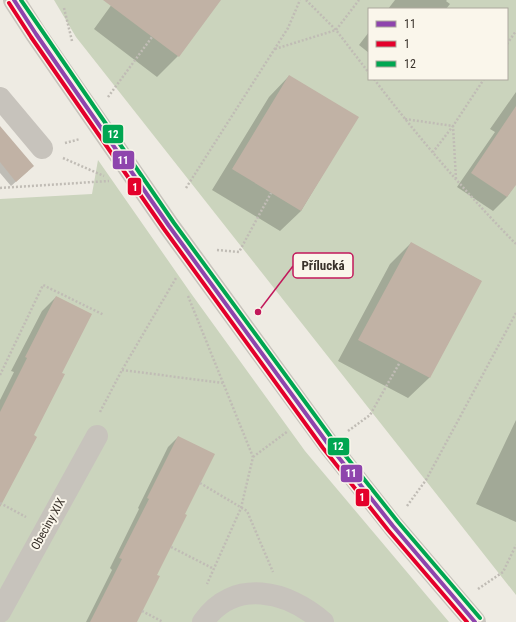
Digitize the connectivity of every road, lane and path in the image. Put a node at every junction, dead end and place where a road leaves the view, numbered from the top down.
1 (14, 0) edge
2 (300, 0) edge
3 (306, 0) edge
4 (360, 0) edge
5 (64, 8) dead end
6 (336, 30) junction
7 (516, 31) edge
8 (152, 37) dead end
9 (72, 43) dead end
10 (508, 43) edge
11 (275, 49) junction
12 (368, 72) edge
13 (375, 80) edge
14 (483, 80) edge
15 (0, 98) edge
16 (105, 100) dead end
17 (404, 118) junction
18 (453, 126) junction
19 (104, 133) junction
20 (42, 148) junction
21 (433, 152) junction
22 (456, 180) junction
23 (0, 188) edge
24 (186, 188) dead end
25 (271, 193) dead end
26 (516, 244) edge
27 (212, 249) dead end
28 (179, 273) dead end
29 (188, 295) dead end
30 (516, 313) edge
31 (104, 315) dead end
32 (400, 362) dead end
33 (122, 370) junction
34 (0, 375) edge
35 (223, 383) junction
36 (370, 415) dead end
37 (308, 416) junction
38 (97, 436) joint
39 (253, 457) junction
40 (200, 483) dead end
41 (0, 503) edge
42 (241, 508) junction
43 (32, 520) dead end
44 (393, 526) junction
45 (516, 545) edge
46 (171, 547) dead end
47 (214, 569) junction
48 (204, 589) dead end
49 (281, 596) junction
50 (458, 603) junction
51 (142, 611) dead end
52 (0, 612) edge
53 (163, 622) edge
54 (203, 622) edge
55 (323, 622) edge
56 (475, 622) edge

1 - 19 street
2 - 11 path
3 - 6 path
4 - 6 path
5 - 9 path
6 - 11 path
6 - 12 path
7 - 10 path
8 - 16 path
11 - 24 path
13 - 17 path
14 - 18 path
15 - 20 street
17 - 18 path
17 - 21 path
18 - 21 path
18 - 22 path
19 - 20 path
19 - 37 street
20 - 23 path
21 - 22 path
22 - 26 path
25 - 27 path
28 - 33 path
29 - 35 path
30 - 44 path
31 - 34 path
32 - 36 path
33 - 35 path
33 - 38 path
35 - 39 path
37 - 39 path
37 - 44 street
38 - 52 street, Obeciny XIX
39 - 42 path
40 - 42 path
41 - 43 path
42 - 47 path
42 - 49 path
44 - 50 street
45 - 50 path
46 - 47 path
47 - 48 path
49 - 54 street
49 - 55 street
50 - 56 street
51 - 53 path

